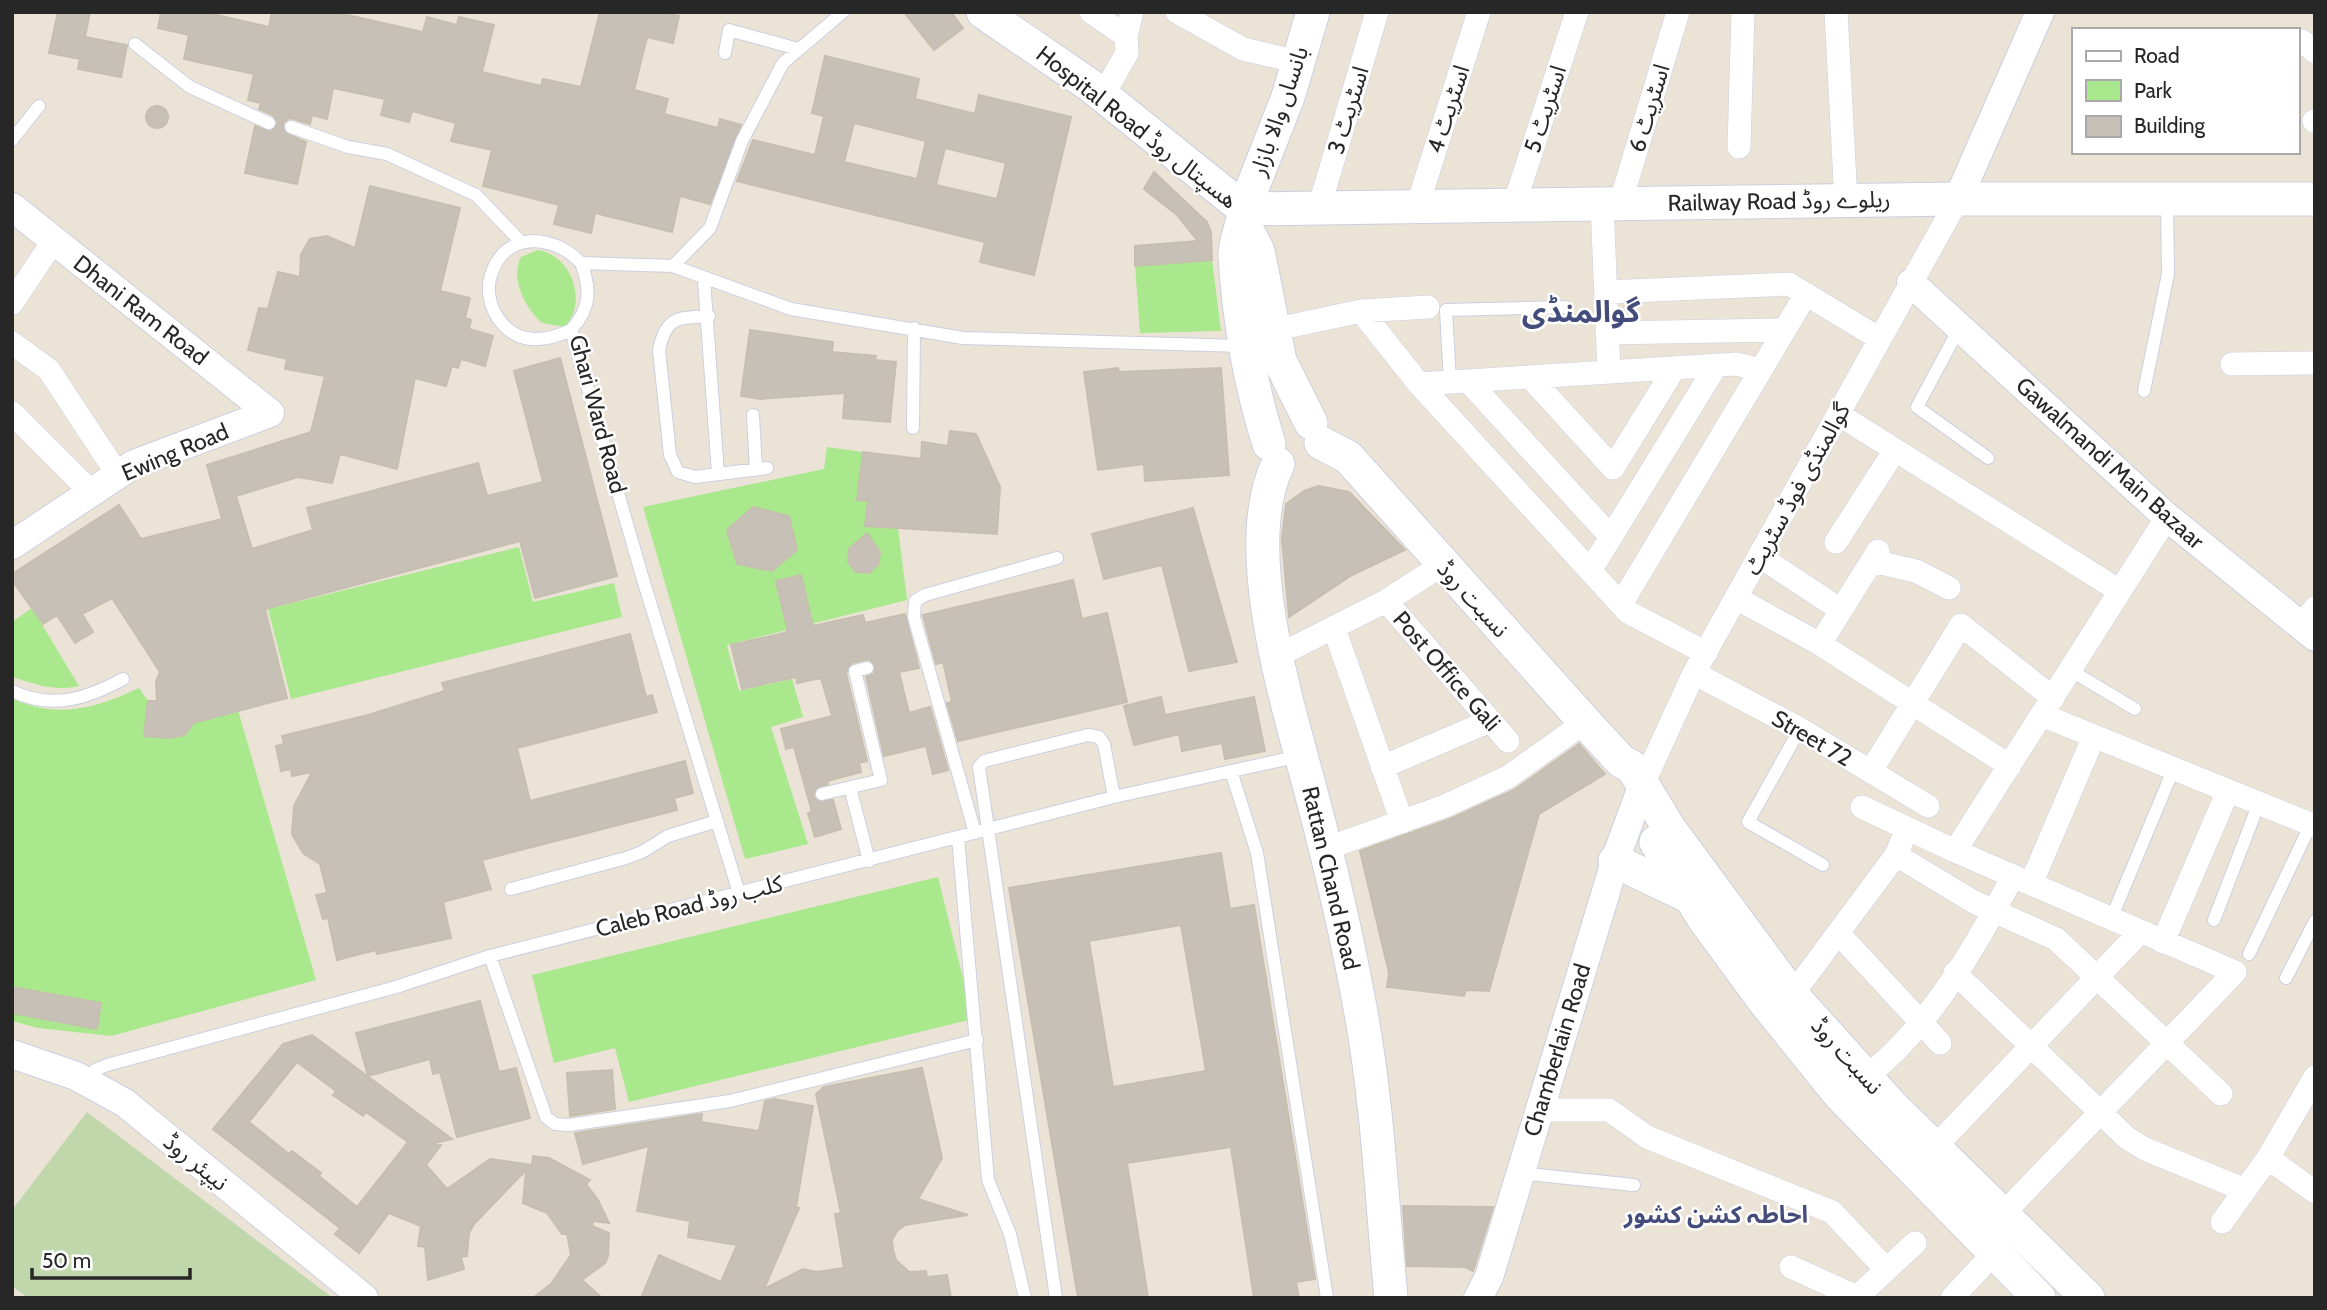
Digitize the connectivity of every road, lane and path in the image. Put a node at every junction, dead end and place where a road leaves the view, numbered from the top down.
1 (843, 12) edge
2 (983, 12) edge
3 (1091, 12) edge
4 (1132, 12) edge
5 (1178, 12) edge
6 (1313, 12) edge
7 (1377, 12) edge
8 (1479, 12) edge
9 (1577, 12) edge
10 (1678, 12) edge
11 (1743, 12) edge
12 (1836, 12) edge
13 (2040, 12) edge
14 (1126, 36) junction
15 (135, 44) dead end
16 (798, 49) junction
17 (725, 53) dead end
18 (1298, 62) junction
19 (1102, 95) junction
20 (39, 106) dead end
21 (270, 122) dead end
22 (291, 127) dead end
23 (12, 140) edge
24 (1739, 148) dead end
25 (1958, 199) junction
26 (2167, 199) junction
27 (2315, 199) edge
28 (1846, 200) junction
29 (1611, 204) junction
30 (1514, 205) junction
31 (12, 207) edge
32 (1417, 207) junction
33 (1319, 208) junction
34 (1244, 217) junction
35 (54, 240) junction
36 (522, 243) junction
37 (581, 263) junction
38 (673, 266) junction
39 (704, 279) junction
40 (1911, 283) junction
41 (1606, 292) junction
42 (1806, 294) junction
43 (12, 303) edge
44 (1428, 307) dead end
45 (1565, 307) dead end
46 (1361, 311) junction
47 (709, 316) junction
48 (1960, 326) junction
49 (914, 328) junction
50 (571, 330) junction
51 (1785, 330) junction
52 (1607, 333) junction
53 (1259, 338) junction
54 (1880, 339) junction
55 (12, 343) edge
56 (2315, 363) edge
57 (2232, 364) dead end
58 (1716, 366) junction
59 (1674, 369) junction
60 (1761, 370) junction
61 (1609, 372) junction
62 (1530, 377) junction
63 (1459, 381) junction
64 (1419, 384) junction
65 (2144, 391) dead end
66 (12, 413) edge
67 (270, 413) joint
68 (1838, 414) junction
69 (753, 415) dead end
70 (913, 428) dead end
71 (1316, 433) junction
72 (1895, 450) junction
73 (1273, 454) junction
74 (1988, 458) dead end
75 (718, 474) junction
76 (118, 475) junction
77 (91, 492) junction
78 (2167, 517) junction
79 (1611, 537) junction
80 (1836, 542) dead end
81 (12, 545) edge
82 (1759, 556) junction
83 (1057, 558) dead end
84 (1442, 565) junction
85 (1590, 571) junction
86 (1949, 588) dead end
87 (2118, 590) junction
88 (1736, 598) junction
89 (1386, 601) junction
90 (1621, 604) junction
91 (1841, 610) junction
92 (2310, 623) edge
93 (1334, 628) junction
94 (1820, 644) junction
95 (1275, 657) junction
96 (1700, 663) junction
97 (867, 668) dead end
98 (2070, 670) junction
99 (123, 679) dead end
100 (12, 691) edge
101 (1912, 703) junction
102 (2048, 707) junction
103 (2135, 709) dead end
104 (1490, 721) junction
105 (1585, 722) junction
106 (1800, 729) junction
107 (2094, 736) junction
108 (1508, 741) dead end
109 (1301, 756) junction
110 (2010, 766) junction
111 (1382, 767) junction
112 (2174, 768) junction
113 (1231, 771) junction
114 (1871, 771) junction
115 (1633, 782) junction
116 (850, 787) junction
117 (2228, 791) junction
118 (822, 794) dead end
119 (1114, 797) junction
120 (2259, 803) junction
121 (1928, 806) dead end
122 (1862, 807) dead end
123 (717, 821) junction
124 (1402, 822) junction
125 (2313, 825) edge
126 (1906, 828) junction
127 (990, 829) junction
128 (975, 833) junction
129 (958, 838) junction
130 (1325, 849) junction
131 (1955, 851) junction
132 (1896, 855) junction
133 (869, 861) junction
134 (1615, 861) junction
135 (1823, 865) dead end
136 (2022, 880) junction
137 (511, 889) dead end
138 (739, 893) junction
139 (1691, 897) junction
140 (1994, 911) junction
141 (2111, 919) junction
142 (2214, 919) dead end
143 (2315, 921) edge
144 (2140, 932) junction
145 (1839, 934) junction
146 (2163, 942) junction
147 (2249, 954) dead end
148 (490, 956) junction
149 (1955, 973) junction
150 (2095, 978) junction
151 (2286, 978) dead end
152 (1792, 995) junction
153 (1921, 1022) junction
154 (976, 1040) junction
155 (1940, 1043) dead end
156 (2164, 1043) junction
157 (2031, 1045) junction
158 (12, 1054) edge
159 (2315, 1077) edge
160 (87, 1081) junction
161 (1852, 1086) junction
162 (2221, 1094) dead end
163 (1538, 1110) junction
164 (2099, 1114) junction
165 (1936, 1146) junction
166 (2268, 1158) junction
167 (1520, 1173) junction
168 (1634, 1185) dead end
169 (2245, 1190) junction
170 (2315, 1192) edge
171 (2002, 1215) junction
172 (2222, 1222) dead end
173 (1915, 1243) dead end
174 (1994, 1253) junction
175 (1791, 1267) dead end
176 (1886, 1269) junction
177 (1487, 1295) edge
178 (1857, 1297) edge
179 (364, 1298) edge
180 (1025, 1298) edge
181 (1056, 1298) edge
182 (1327, 1298) edge
183 (1391, 1298) edge
184 (1952, 1298) edge
185 (2039, 1298) edge
186 (2088, 1298) edge

1 - 16 lane
2 - 19 main road, Hospital Road ھسپتال روڈ
3 - 14 street
4 - 14 street
5 - 18 street
6 - 18 main road, بانساں والا بازار
7 - 33 street, اسٹریٹ 3
8 - 32 street, اسٹریٹ 4
9 - 30 street, اسٹریٹ 5
10 - 29 street, اسٹریٹ 6
11 - 24 street
12 - 28 street
13 - 25 street
14 - 19 street
15 - 21 lane
16 - 17 lane
16 - 38 lane
18 - 34 main road, بانساں والا بازار
19 - 34 main road, Hospital Road ھسپتال روڈ
20 - 23 lane
22 - 36 lane
25 - 26 main road, Railway Road ریلوے روڈ
25 - 28 main road, Railway Road ریلوے روڈ
25 - 40 street, گوالمنڈی فوڈ سٹریٹ
26 - 27 main road, Railway Road ریلوے روڈ
26 - 65 lane
28 - 29 main road, Railway Road ریلوے روڈ
29 - 30 main road, Railway Road ریلوے روڈ
29 - 41 street, اسٹریٹ 6
30 - 32 main road, Railway Road ریلوے روڈ
31 - 35 street, Dhani Ram Road
32 - 33 main road, Railway Road ریلوے روڈ
33 - 34 main road, Railway Road ریلوے روڈ
34 - 53 main road, Hospital Road ھسپتال روڈ
35 - 43 street
35 - 67 street, Dhani Ram Road
36 - 37 lane
36 - 50 lane
37 - 38 lane
37 - 50 lane, Ghari Ward Road
38 - 39 lane
39 - 47 lane
39 - 49 lane
40 - 48 street, Gawalmandi Main Bazaar
40 - 54 street, گوالمنڈی فوڈ سٹریٹ
41 - 42 street
41 - 52 street, اسٹریٹ 6
42 - 51 street
42 - 54 street
44 - 46 street
45 - 63 lane
46 - 53 street
46 - 64 street, Street 72
47 - 75 lane
47 - 75 lane
48 - 74 lane
48 - 78 street, Gawalmandi Main Bazaar
49 - 53 lane
49 - 70 lane
50 - 123 lane, Ghari Ward Road
51 - 52 street
51 - 60 street
52 - 61 street, اسٹریٹ 6
53 - 71 main road, Hospital Road ھسپتال روڈ
53 - 73 main road, Hospital Road ھسپتال روڈ
54 - 68 street, گوالمنڈی فوڈ سٹریٹ
55 - 76 street
56 - 57 street
58 - 59 street
58 - 60 street
58 - 79 street
59 - 61 street
59 - 62 street
60 - 90 street
61 - 62 street
62 - 63 street
63 - 64 street
63 - 79 street
64 - 85 street, Street 72
66 - 77 street
67 - 76 street, Ewing Road
68 - 72 street
68 - 82 street, گوالمنڈی فوڈ سٹریٹ
69 - 75 lane
71 - 73 main road
71 - 73 main road
71 - 84 main road, نسبت روڈ
72 - 80 street
72 - 87 street
73 - 95 main road, Rattan Chand Road
76 - 77 street, Ewing Road
77 - 81 street, Ewing Road
78 - 87 street
78 - 92 street, Gawalmandi Main Bazaar
79 - 85 street
82 - 88 street, گوالمنڈی فوڈ سٹریٹ
82 - 91 street
83 - 128 lane
84 - 89 street
84 - 105 main road, نسبت روڈ
85 - 90 street, Street 72
86 - 91 street
87 - 98 street
88 - 94 street
88 - 96 street, گوالمنڈی فوڈ سٹریٹ
89 - 93 street
89 - 104 street, Post Office Gali
90 - 96 street, Street 72
91 - 94 street
93 - 95 street
93 - 111 street
94 - 101 street
95 - 109 main road, Rattan Chand Road
96 - 106 street, Street 72
96 - 115 street, گوالمنڈی فوڈ سٹریٹ
97 - 116 lane
98 - 102 street
98 - 103 lane
99 - 100 lane
101 - 102 street
101 - 110 street
101 - 114 street
102 - 107 street
102 - 110 street
104 - 108 street, Post Office Gali
104 - 111 street
105 - 115 main road, نسبت روڈ
105 - 124 street
106 - 114 street, Street 72
106 - 135 lane
107 - 112 street
107 - 136 street
109 - 113 lane, Caleb Road کلب روڈ
109 - 130 main road, Rattan Chand Road
110 - 131 street
111 - 124 street
112 - 117 street
112 - 141 lane
113 - 119 lane, Caleb Road کلب روڈ
113 - 182 lane
114 - 121 street, Street 72
115 - 134 street, Chamberlain Road
115 - 139 main road, نسبت روڈ
115 - 152 main road, نسبت روڈ
116 - 118 lane
116 - 133 lane
117 - 120 street
117 - 146 street
119 - 127 lane, Caleb Road کلب روڈ
119 - 127 lane
120 - 125 street
120 - 142 lane
122 - 126 street
123 - 137 lane
123 - 138 lane, Ghari Ward Road
124 - 130 street
125 - 147 lane
126 - 131 street
126 - 132 street
127 - 128 lane, Caleb Road کلب روڈ
127 - 181 lane
128 - 129 lane, Caleb Road کلب روڈ
129 - 133 lane, Caleb Road کلب روڈ
129 - 154 lane
130 - 183 main road, Rattan Chand Road
131 - 136 street
132 - 140 street
132 - 145 street
133 - 138 lane, Caleb Road کلب روڈ
134 - 139 main road
134 - 163 street, Chamberlain Road
136 - 140 street
136 - 141 street
138 - 148 lane, Caleb Road کلب روڈ
139 - 161 main road, نسبت روڈ
140 - 149 street
140 - 150 street
141 - 144 street
143 - 151 lane
144 - 146 street
144 - 150 street
145 - 152 street
145 - 153 street
146 - 156 street
148 - 154 lane
148 - 160 lane, Caleb Road کلب روڈ
149 - 153 street
149 - 157 street
150 - 156 street
150 - 157 street
152 - 161 main road, نسبت روڈ
153 - 155 street
153 - 161 street
154 - 180 lane
156 - 162 street
156 - 164 street
157 - 164 street
157 - 165 street
158 - 160 street, نیپئر روڈ
159 - 166 street
160 - 179 street, نیپئر روڈ
161 - 165 main road, نسبت روڈ
161 - 174 main road, نسبت روڈ
163 - 167 street, Chamberlain Road
163 - 176 street
164 - 169 street
164 - 171 street
165 - 171 main road, نسبت روڈ
166 - 169 street
166 - 170 street
167 - 168 lane
167 - 177 street, Chamberlain Road
169 - 172 street
171 - 186 main road, نسبت روڈ
173 - 176 street
174 - 184 street
174 - 185 main road, نسبت روڈ
175 - 178 street
176 - 178 street

